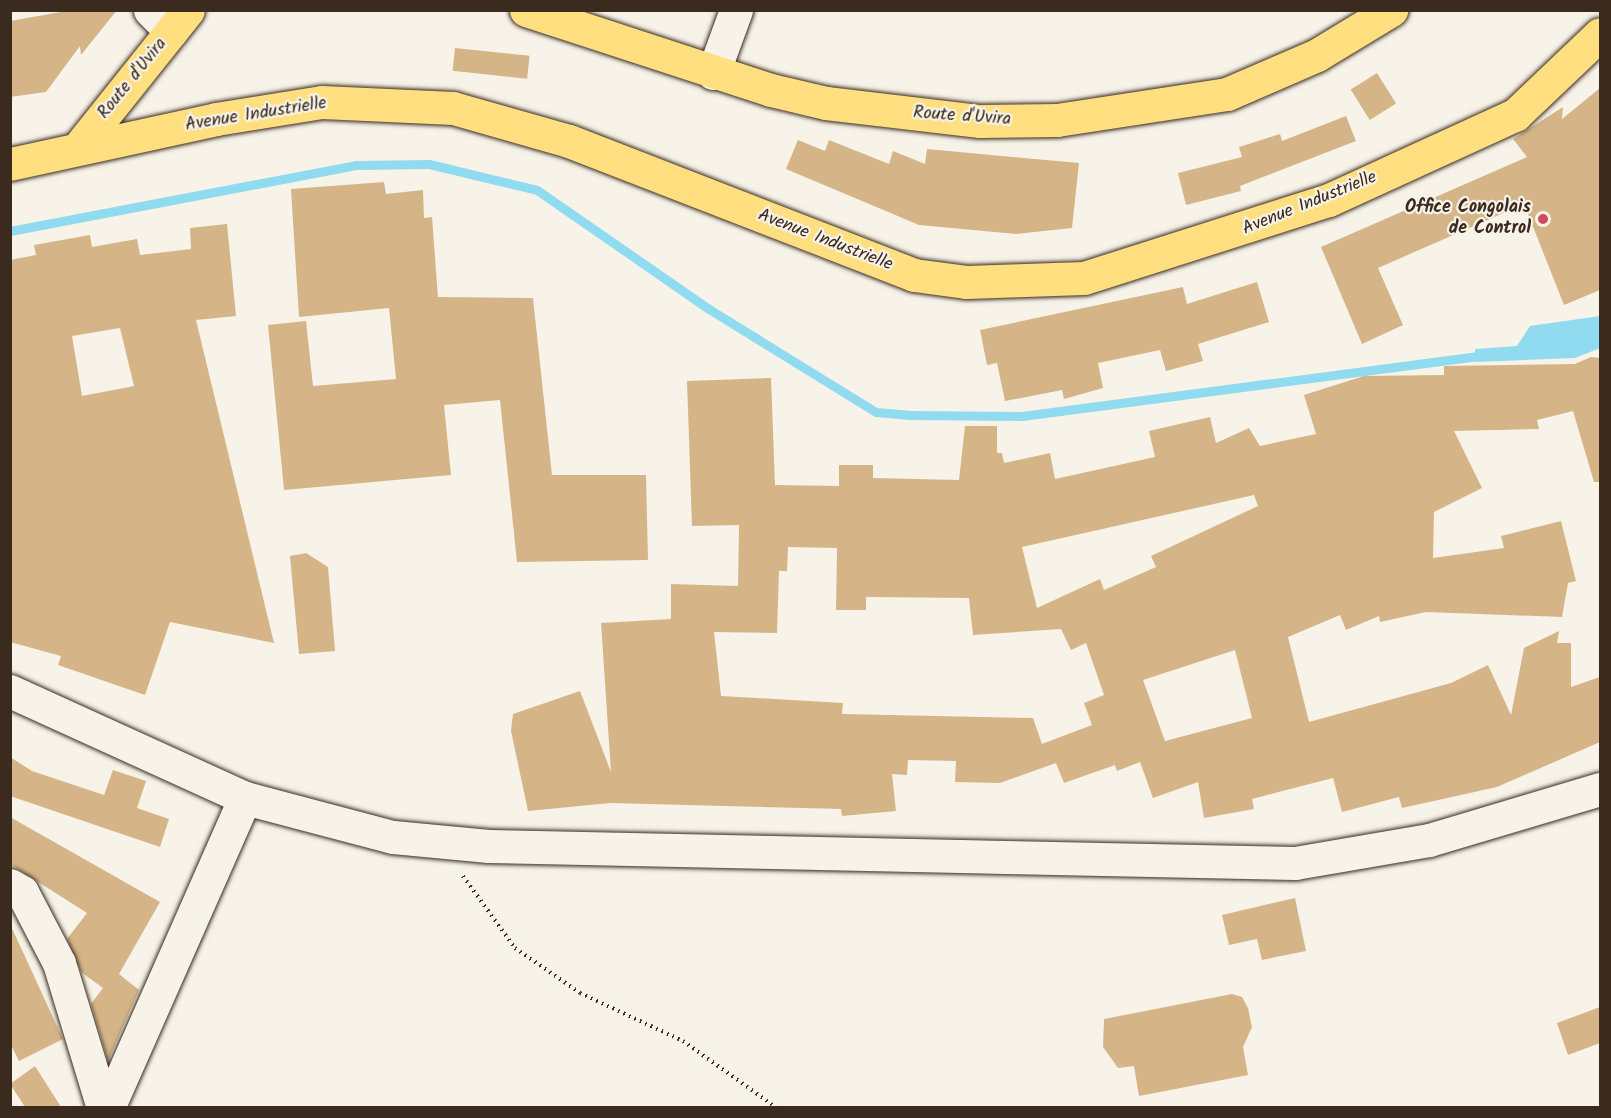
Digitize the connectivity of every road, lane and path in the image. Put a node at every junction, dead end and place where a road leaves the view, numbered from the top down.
1 (526, 10) edge
2 (736, 10) edge
3 (1391, 10) edge
4 (170, 17) edge
5 (1600, 34) edge
6 (713, 73) junction
7 (78, 148) junction
8 (10, 164) edge
9 (10, 692) edge
10 (1600, 789) edge
11 (245, 798) junction
12 (438, 842) junction
13 (10, 885) edge
14 (103, 1107) edge
15 (108, 1107) edge
16 (777, 1107) edge

1 - 6 main road, Route d'Uvira
2 - 6 street
3 - 6 main road, Route d'Uvira
4 - 7 main road, Route d'Uvira
5 - 7 main road, Avenue Industrielle
7 - 8 main road, Avenue Industrielle
9 - 11 street
10 - 12 street
11 - 12 street
11 - 15 street
12 - 16 path
13 - 14 street

